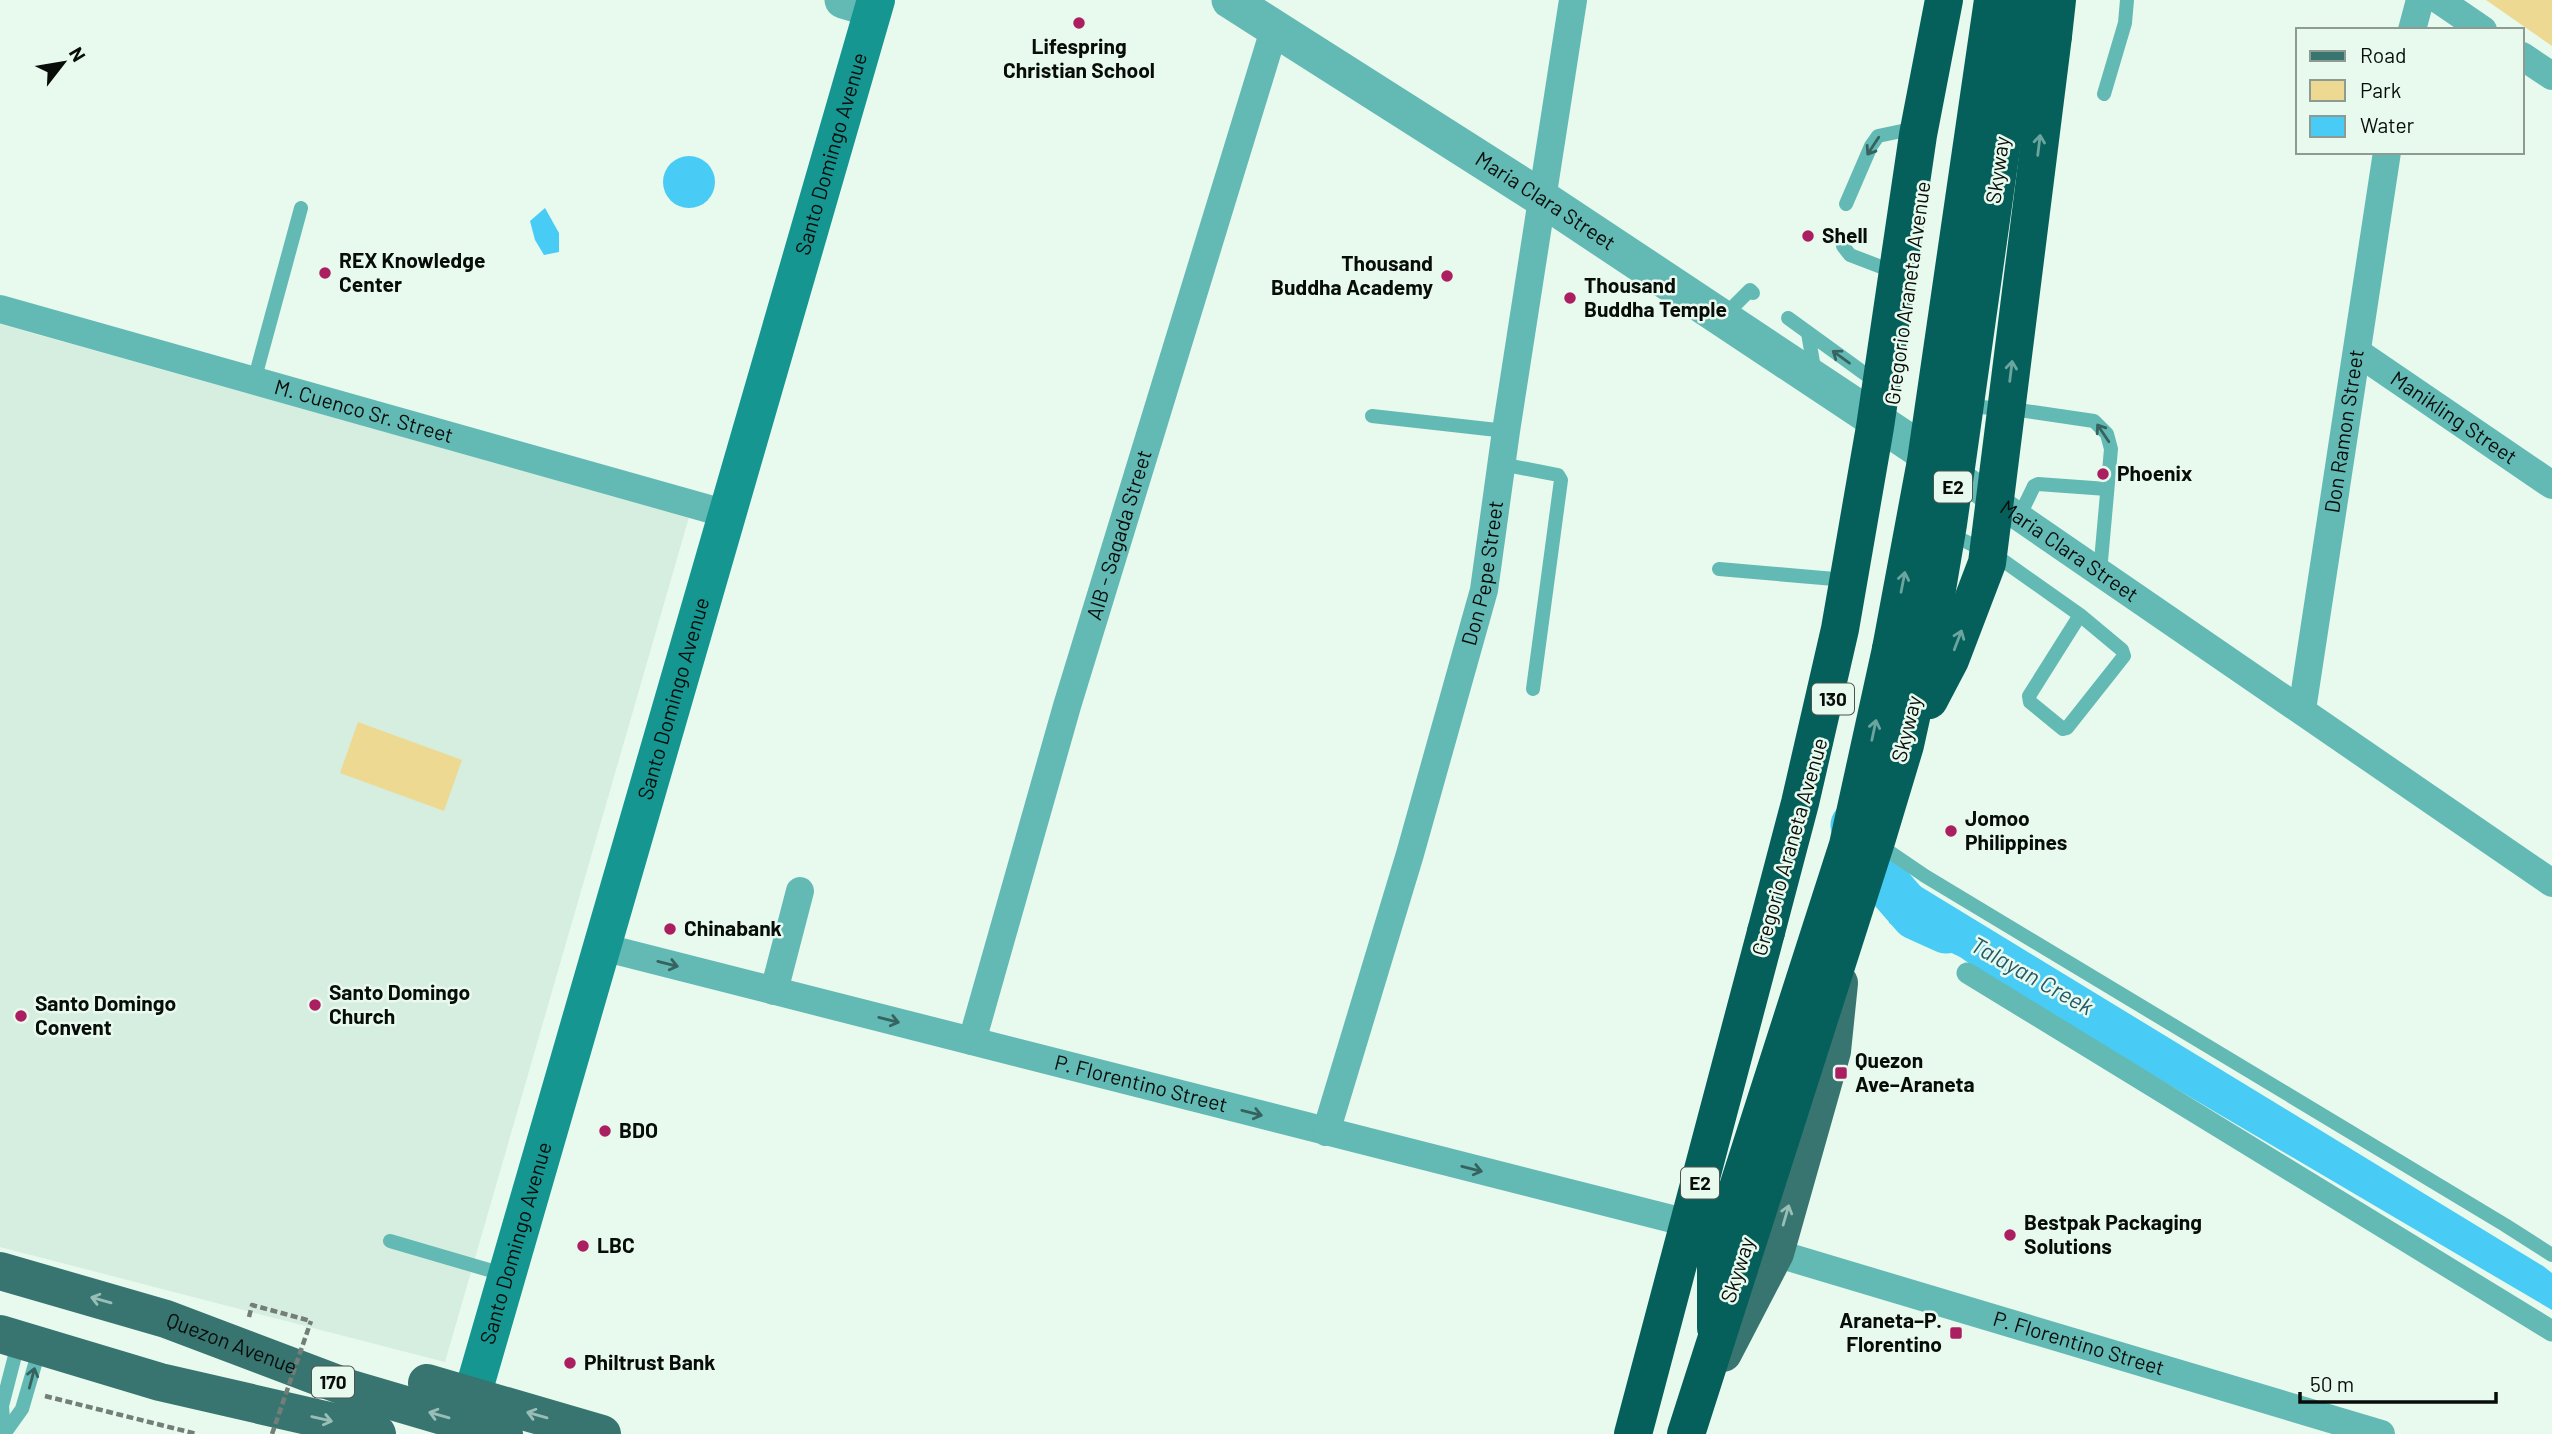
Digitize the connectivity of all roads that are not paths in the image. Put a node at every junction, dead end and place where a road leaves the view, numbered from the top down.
1 (1230, 0) edge
2 (1573, 0) edge
3 (1944, 0) edge
4 (1951, 0) edge
5 (1993, 0) edge
6 (2012, 0) edge
7 (2022, 0) edge
8 (2127, 0) edge
9 (2420, 0) edge
10 (2439, 0) edge
11 (864, 3) edge
12 (2055, 18) edge
13 (2413, 28) edge
14 (2480, 28) edge
15 (1274, 30) junction
16 (2524, 57) edge
17 (2552, 76) edge
18 (2104, 94) dead end
19 (1931, 124) junction
20 (2387, 154) edge
21 (1543, 199) junction
22 (1846, 204) dead end
23 (301, 208) dead end
24 (1843, 246) dead end
25 (1910, 278) junction
26 (1753, 293) dead end
27 (0, 309) edge
28 (1722, 317) junction
29 (1788, 318) dead end
30 (1808, 333) junction
31 (2357, 352) junction
32 (254, 381) junction
33 (1817, 382) junction
34 (1960, 406) junction
35 (1892, 413) junction
36 (1372, 415) dead end
37 (1506, 431) junction
38 (1501, 464) junction
39 (1951, 471) junction
40 (2552, 485) edge
41 (2107, 489) junction
42 (727, 514) junction
43 (2019, 517) junction
44 (1941, 530) junction
45 (1719, 569) dead end
46 (2100, 572) junction
47 (1858, 581) junction
48 (2080, 615) junction
49 (1533, 689) dead end
50 (2301, 710) junction
51 (1905, 745) junction
52 (1863, 844) junction
53 (2552, 883) edge
54 (800, 891) dead end
55 (1847, 916) junction
56 (602, 947) junction
57 (1967, 973) dead end
58 (774, 991) junction
59 (972, 1041) junction
60 (1326, 1132) junction
61 (1680, 1221) junction
62 (390, 1241) dead end
63 (1775, 1253) junction
64 (2552, 1255) edge
65 (0, 1271) edge
66 (507, 1275) junction
67 (166, 1319) junction
68 (2552, 1331) edge
69 (20, 1340) edge
70 (1716, 1365) junction
71 (160, 1382) junction
72 (472, 1396) junction
73 (4, 1434) edge
74 (290, 1434) edge
75 (377, 1434) edge
76 (504, 1434) edge
77 (602, 1434) edge
78 (1622, 1434) edge
79 (1633, 1434) edge
80 (1686, 1434) edge
81 (1699, 1434) edge
82 (2381, 1434) edge

1 - 15 street, Maria Clara Street
2 - 21 street, Don Pepe Street
3 - 79 highway, E2, bridge
4 - 19 main road, Gregorio Araneta Avenue / 130
52 -> 5 highway, bridge
6 - 34 main road
7 - 51 highway, Skyway / E2, bridge
8 - 18 lane
9 - 13 street
10 - 14 street
11 - 42 main road, Santo Domingo Avenue
51 -> 12 highway, bridge
15 - 21 street, Maria Clara Street
15 - 59 street, AIB - Sagada Street
16 - 17 street
19 -> 22 lane
19 - 25 main road, Gregorio Araneta Avenue / 130
20 - 31 street, Don Ramon Street
21 - 28 street, Maria Clara Street
21 - 37 street, Don Pepe Street
23 - 32 lane
24 - 25 lane
25 - 35 main road, Gregorio Araneta Avenue / 130
26 - 28 lane
27 - 32 street, M. Cuenco Sr. Street
28 - 33 street, Maria Clara Street
29 - 30 lane
30 - 33 lane
35 -> 30 lane
31 - 40 street, Manikling Street
31 - 50 street, Don Ramon Street
32 - 42 street, M. Cuenco Sr. Street
33 - 35 street, Maria Clara Street
34 - 39 main road
41 -> 34 lane
35 - 39 street, Maria Clara Street
35 - 47 main road, Gregorio Araneta Avenue / 130
36 - 37 lane
37 - 38 street, Don Pepe Street
38 - 49 lane
38 - 60 street, Don Pepe Street
39 - 43 street, Maria Clara Street
39 - 44 main road
41 - 43 lane
41 - 46 lane
42 - 56 main road, Santo Domingo Avenue
43 - 46 street, Maria Clara Street
44 - 48 lane
44 - 52 main road
45 - 47 lane
46 - 50 street, Maria Clara Street
47 - 61 main road, Gregorio Araneta Avenue / 130
48 - 48 lane
50 - 53 street, Maria Clara Street
51 - 80 highway, Skyway / E2, bridge
52 - 55 main road, bridge
52 - 64 lane
52 - 70 highway
54 - 58 street
63 -> 55 main road
55 - 70 main road
56 -> 58 street, P. Florentino Street
56 - 66 main road, Santo Domingo Avenue
57 - 68 street
58 -> 59 street, P. Florentino Street
59 -> 60 street, P. Florentino Street
60 -> 61 street, P. Florentino Street
61 - 78 main road, Gregorio Araneta Avenue / 130
62 - 66 lane
63 - 70 main road
63 - 82 street, P. Florentino Street
67 -> 65 main road, Quezon Avenue / 170
66 - 72 main road, Santo Domingo Avenue
67 - 72 main road
76 -> 67 main road, Quezon Avenue / 170
69 - 71 main road, 170
69 - 73 lane
73 -> 69 lane
70 - 81 main road
71 - 74 main road
71 -> 75 main road, 170
77 -> 72 main road

